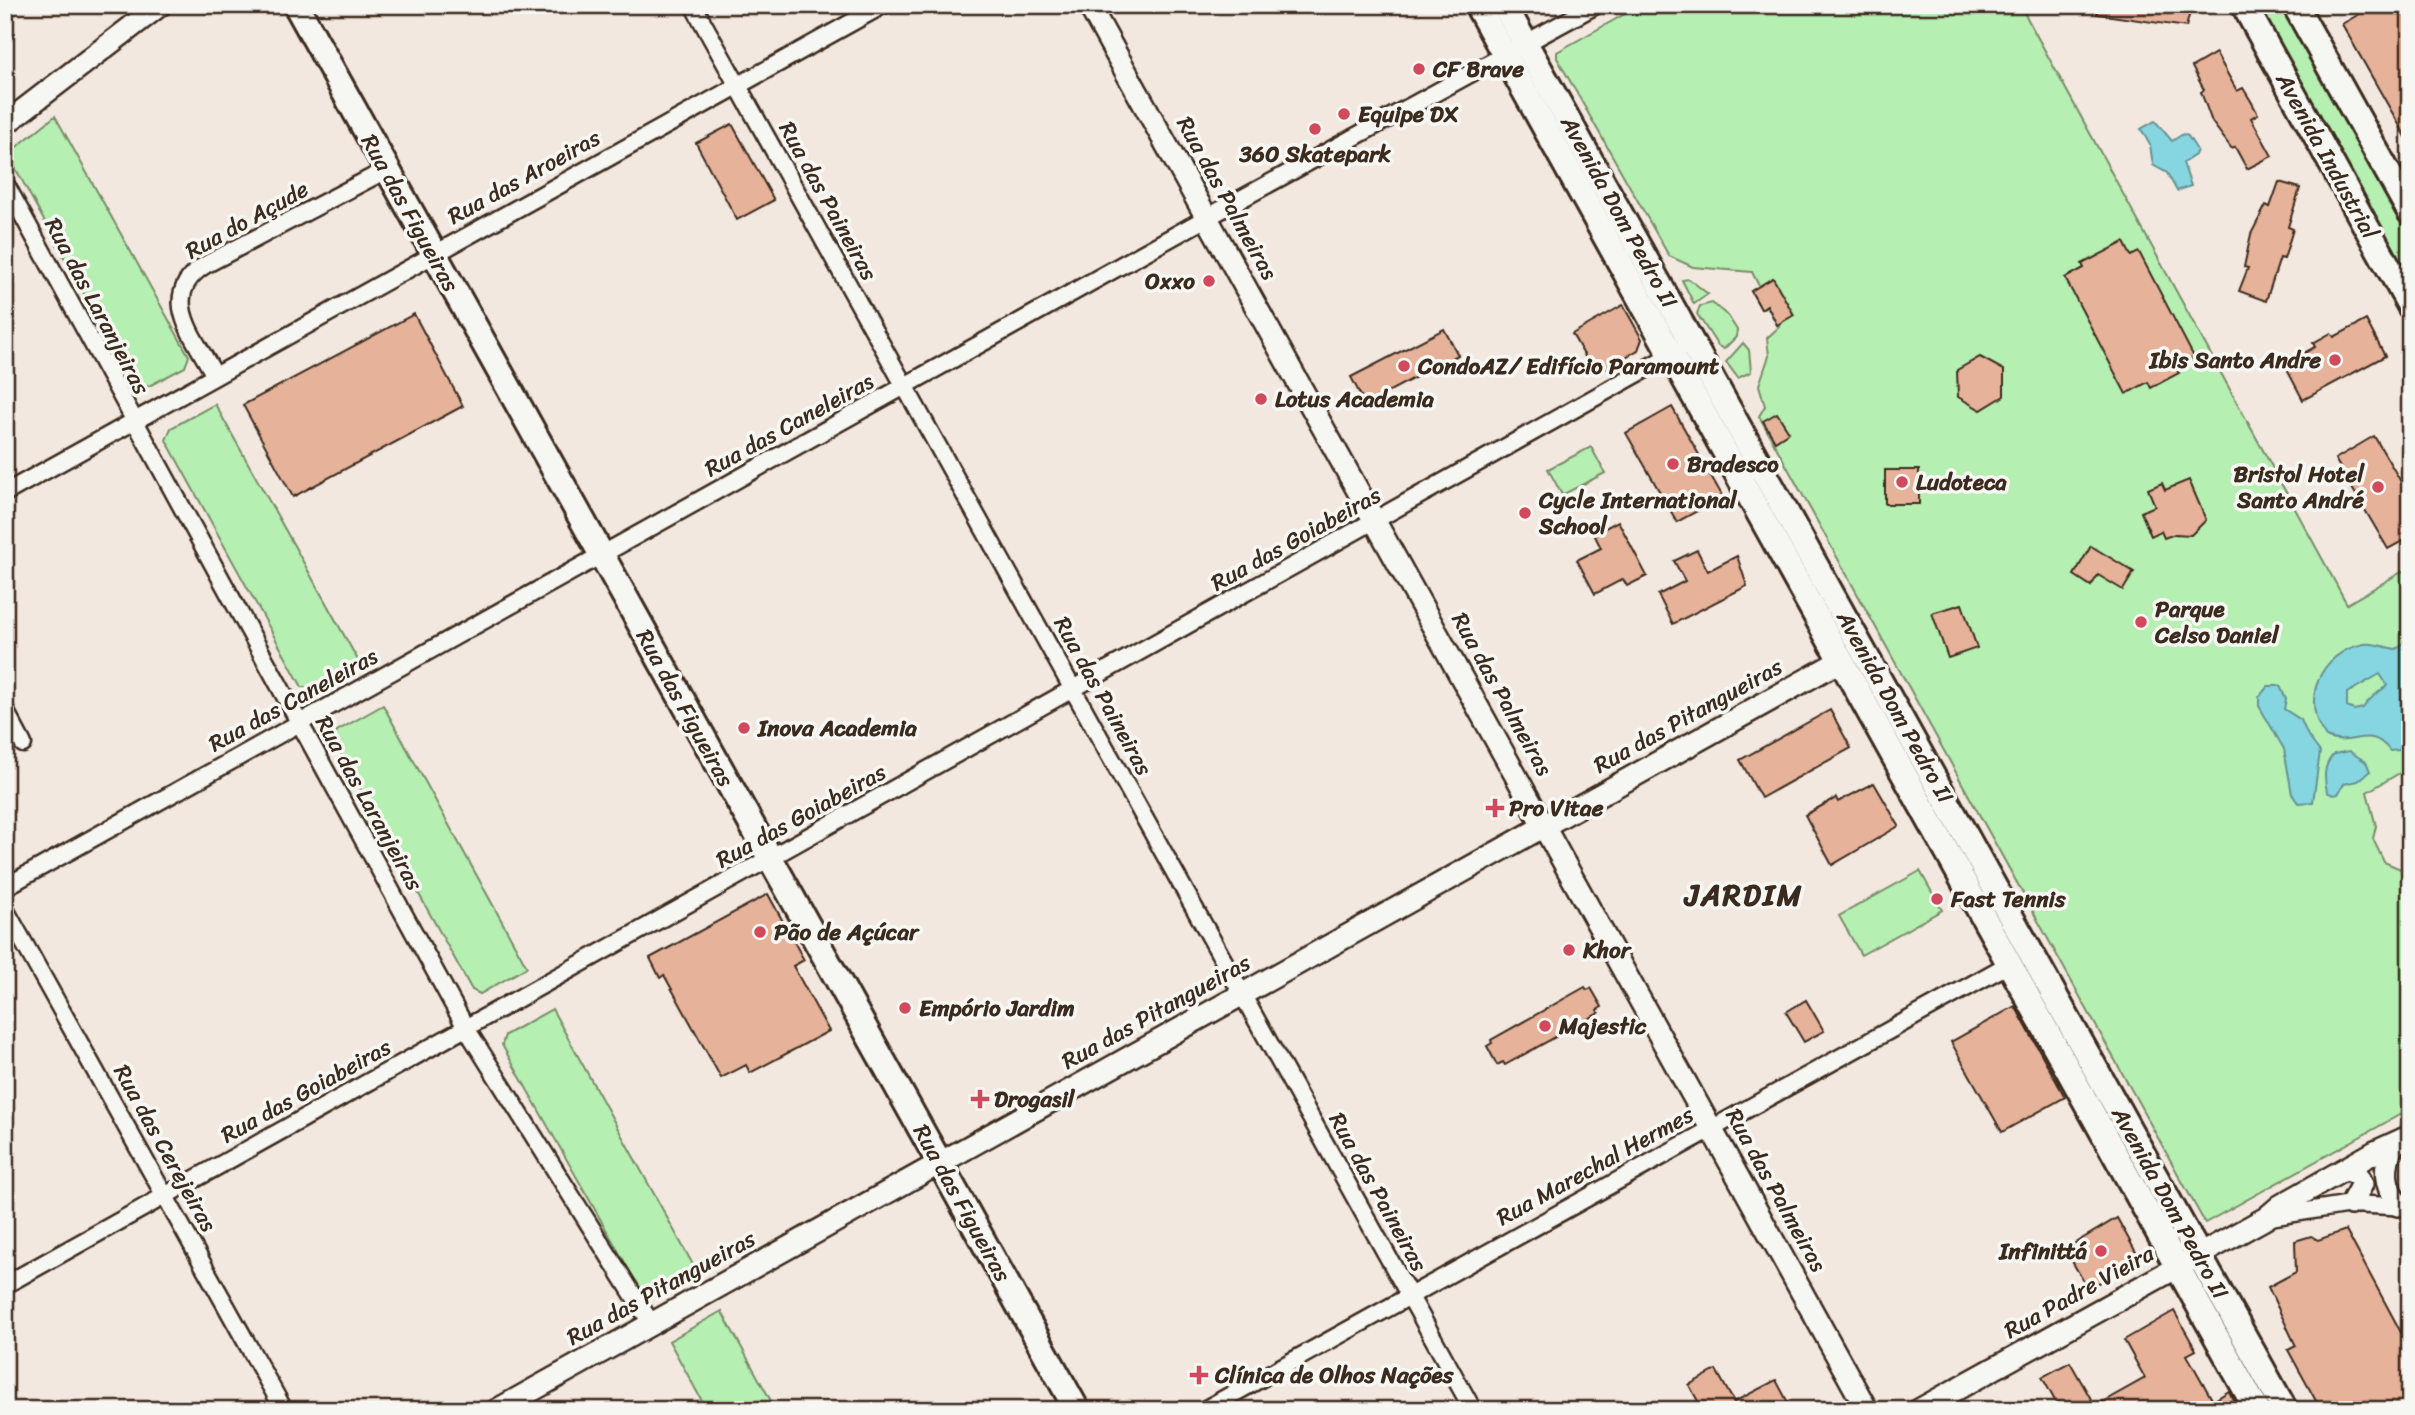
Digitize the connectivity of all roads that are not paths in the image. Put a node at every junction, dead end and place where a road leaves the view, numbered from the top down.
1 (160, 5) edge
2 (296, 5) edge
3 (693, 5) edge
4 (883, 5) edge
5 (1089, 5) edge
6 (1477, 5) edge
7 (1504, 5) edge
8 (1596, 5) edge
9 (2244, 5) edge
10 (2295, 5) edge
11 (1516, 51) junction
12 (738, 86) junction
13 (5, 124) edge
14 (386, 170) junction
15 (5, 184) edge
16 (2410, 212) edge
17 (1208, 217) junction
18 (432, 254) junction
19 (2410, 306) edge
20 (1681, 350) junction
21 (215, 376) junction
22 (905, 386) junction
23 (134, 421) junction
24 (5, 493) edge
25 (1376, 520) junction
26 (600, 555) junction
27 (1840, 661) junction
28 (1072, 689) junction
29 (5, 710) edge
30 (299, 723) junction
31 (23, 744) dead end
32 (1544, 826) junction
33 (770, 860) junction
34 (5, 887) edge
35 (5, 909) edge
36 (2009, 964) junction
37 (1242, 994) junction
38 (466, 1028) junction
39 (1712, 1128) junction
40 (2402, 1140) edge
41 (940, 1163) junction
42 (2346, 1168) junction
43 (165, 1195) junction
44 (2351, 1204) junction
45 (2404, 1206) edge
46 (2266, 1218) junction
47 (2189, 1261) junction
48 (5, 1285) edge
49 (1409, 1295) junction
50 (651, 1323) junction
51 (284, 1410) edge
52 (497, 1410) edge
53 (1077, 1410) edge
54 (1204, 1410) edge
55 (1472, 1410) edge
56 (1867, 1410) edge
57 (1919, 1410) edge
58 (2258, 1410) edge
59 (2285, 1410) edge

1 - 13 street
2 - 14 main road, Rua das Figueiras
3 - 12 street, Rua das Paineiras
4 - 12 street, Rua das Aroeiras
5 - 17 street, Rua das Palmeiras
6 - 11 main road, Avenida Dom Pedro II
7 - 11 main road, Avenida Dom Pedro II
8 - 11 street, Rua das Caneleiras
9 - 19 main road, Avenida Industrial
10 - 16 main road, Avenida Industrial
11 - 17 street, Rua das Caneleiras
11 - 20 main road, Avenida Dom Pedro II
12 - 18 street, Rua das Aroeiras
12 - 22 street, Rua das Paineiras
14 - 18 main road, Rua das Figueiras
14 - 21 street, Rua do Açude
15 - 23 street, Rua das Laranjeiras
17 - 22 street, Rua das Caneleiras
17 - 25 street, Rua das Palmeiras
18 - 21 street, Rua das Aroeiras
18 - 26 main road, Rua das Figueiras
20 - 25 street, Rua das Goiabeiras
20 - 27 main road, Avenida Dom Pedro II
20 - 47 main road, Avenida Dom Pedro II
21 - 23 street, Rua das Aroeiras
22 - 26 street, Rua das Caneleiras
22 - 28 street, Rua das Paineiras
23 - 24 street, Rua das Aroeiras
23 - 30 street, Rua das Laranjeiras
25 - 28 street, Rua das Goiabeiras
25 - 32 street, Rua das Palmeiras
26 - 30 street, Rua das Caneleiras
26 - 33 main road, Rua das Figueiras
27 - 32 street, Rua das Pitangueiras
27 - 36 main road, Avenida Dom Pedro II
28 - 33 street, Rua das Goiabeiras
28 - 37 street, Rua das Paineiras
29 - 31 street
30 - 34 street, Rua das Caneleiras
30 - 38 street, Rua das Laranjeiras
32 - 37 street, Rua das Pitangueiras
32 - 39 street, Rua das Palmeiras
33 - 38 street, Rua das Goiabeiras
33 - 41 main road, Rua das Figueiras
35 - 43 street, Rua das Cerejeiras
36 - 39 street, Rua Marechal Hermes
36 - 47 main road, Avenida Dom Pedro II
37 - 41 street, Rua das Pitangueiras
37 - 49 street, Rua das Paineiras
38 - 43 street, Rua das Goiabeiras
38 - 50 street, Rua das Laranjeiras
39 - 49 street, Rua Marechal Hermes
39 - 56 street, Rua das Palmeiras
40 - 42 street, Rua Padre Vieira
40 - 45 street
41 - 50 street, Rua das Pitangueiras
41 - 53 main road, Rua das Figueiras
42 - 44 street
42 - 46 street, Rua Padre Vieira
43 - 48 street, Rua das Goiabeiras
43 - 51 street, Rua das Cerejeiras
44 - 45 street
44 - 46 street
46 - 47 street, Rua Padre Vieira
47 - 57 street, Rua Padre Vieira
47 - 58 main road, Avenida Dom Pedro II
47 - 59 main road, Avenida Dom Pedro II
49 - 54 street, Rua Marechal Hermes
49 - 55 street, Rua das Paineiras
50 - 52 street, Rua das Pitangueiras

